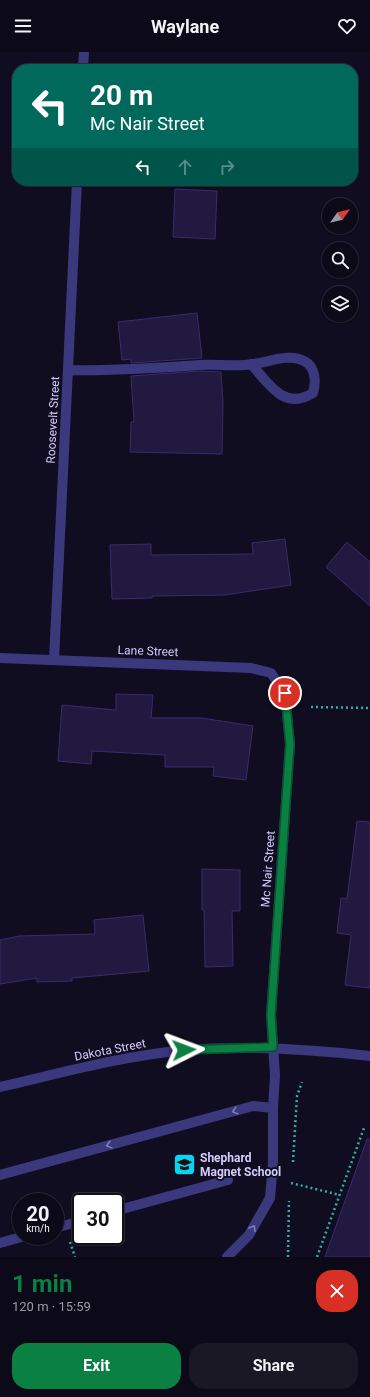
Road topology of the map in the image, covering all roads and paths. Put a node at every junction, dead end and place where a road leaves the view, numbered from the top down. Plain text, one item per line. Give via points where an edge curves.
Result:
1 (84, 52) edge
2 (83, 64) edge
3 (77, 186) edge
4 (251, 364) junction
5 (68, 370) junction
6 (0, 658) edge
7 (54, 660) junction
8 (285, 693) joint
9 (311, 707) dead end
10 (370, 708) edge
11 (273, 1047) junction
12 (370, 1056) edge
13 (0, 1087) edge
14 (273, 1108) junction
15 (364, 1128) dead end
16 (0, 1175) edge
17 (228, 1180) dead end
18 (291, 1183) dead end
19 (340, 1195) junction
20 (289, 1202) dead end
21 (124, 1209) edge
22 (12, 1240) edge
23 (0, 1243) edge
24 (227, 1257) edge
25 (288, 1257) edge
26 (317, 1257) edge

1 - 2 street
3 - 5 street, Roosevelt Street
4 - 4 street via 294,357 305,361 313,371 316,382 313,393 303,399 288,399 275,391
4 - 5 street via 135,370
5 - 7 street, Roosevelt Street
6 - 7 street, Lane Street
7 - 8 street, Lane Street via 251,668 271,674
8 - 11 street, Mc Nair Street via 290,744 271,1015
9 - 10 path
11 - 12 street, Dakota Street
11 - 13 street, Dakota Street via 184,1050 128,1058
11 - 14 street, Mc Nair Street
14 -> 16 street via 253,1106
24 -> 14 street, Mc Nair Street via 249,1235 270,1198
15 - 19 path
17 - 21 street
18 - 19 path
19 - 26 path
20 - 25 path
22 - 23 street

